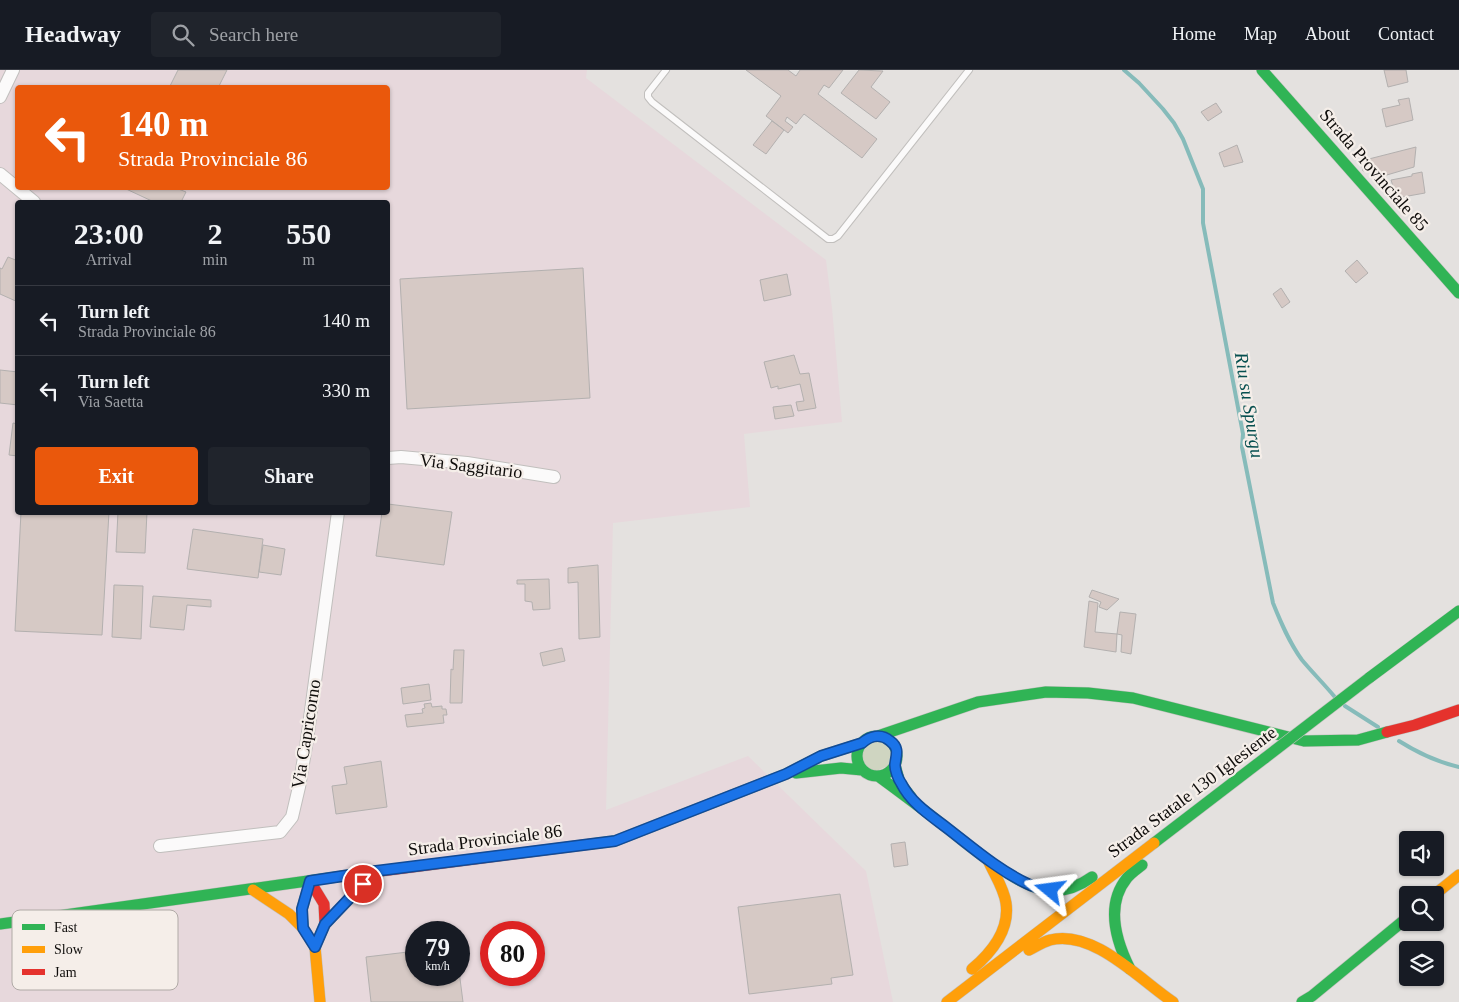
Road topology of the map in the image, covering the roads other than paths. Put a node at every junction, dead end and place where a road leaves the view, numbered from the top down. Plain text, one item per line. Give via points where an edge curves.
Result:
1 (12, 70) edge
2 (666, 70) edge
3 (969, 70) edge
4 (1262, 70) edge
5 (0, 97) edge
6 (0, 174) edge
7 (15, 186) edge
8 (19, 190) edge
9 (32, 200) edge
10 (1459, 293) edge
11 (390, 458) edge
12 (554, 477) dead end
13 (338, 515) edge
14 (1459, 611) edge
15 (1456, 713) edge
16 (929, 719) junction
17 (878, 736) junction
18 (862, 743) junction
19 (897, 752) junction
20 (895, 765) junction
21 (862, 770) junction
22 (786, 774) junction
23 (878, 776) junction
24 (914, 802) junction
25 (1202, 806) junction
26 (160, 846) dead end
27 (988, 860) junction
28 (376, 871) junction
29 (1459, 875) edge
30 (310, 881) junction
31 (1444, 887) edge
32 (253, 890) junction
33 (104, 910) edge
34 (325, 924) junction
35 (1399, 924) edge
36 (303, 928) junction
37 (315, 947) junction
38 (1130, 969) junction
39 (320, 1002) edge
40 (934, 1002) edge
41 (947, 1002) edge
42 (962, 1002) edge
43 (1173, 1002) edge
44 (1302, 1002) edge

1 - 5 street
2 - 3 lane via 648,93 652,102 828,239 833,239
4 - 10 main road, Strada Provinciale 85
6 - 7 street
8 - 9 street
11 - 12 street, Via Saggitario via 467,463
13 - 26 street, Via Capricorno via 307,740 292,817 280,832
14 - 25 main road, Strada Statale 130 Iglesiente, bridge
15 - 16 main road via 1358,740 1304,741 1133,698 1088,693 1046,692 978,702
16 - 17 main road
16 - 19 main road
17 - 18 main road
17 - 19 main road via 890,741
18 - 21 main road via 857,759
18 - 22 main road, Strada Provinciale 86 via 821,756
19 - 20 main road
20 - 23 main road via 888,773
20 - 24 main road via 900,783
21 - 22 main road, Strada Provinciale 86 via 841,768
21 - 23 main road
22 - 28 main road, Strada Provinciale 86 via 615,841
23 - 24 main road
24 - 27 main road
25 - 27 main road via 1161,826 1081,885 1066,890 1038,888
25 - 38 main road via 1173,840 1132,873 1120,892 1114,918 1115,933
25 - 41 main road, Strada Statale 130 Iglesiente
27 - 40 main road via 1006,904 1003,928 981,962
28 - 30 main road, Strada Provinciale 86
28 - 34 main road
29 - 31 main road
30 - 32 main road, Strada Provinciale 86
30 - 34 main road via 324,904
30 - 36 main road via 302,909
32 - 33 main road, Strada Provinciale 86
32 - 36 main road via 289,914
34 - 37 main road
35 - 44 main road
36 - 37 main road
37 - 39 main road
38 - 42 main road via 1083,941 1057,938 1032,948
38 - 43 main road

